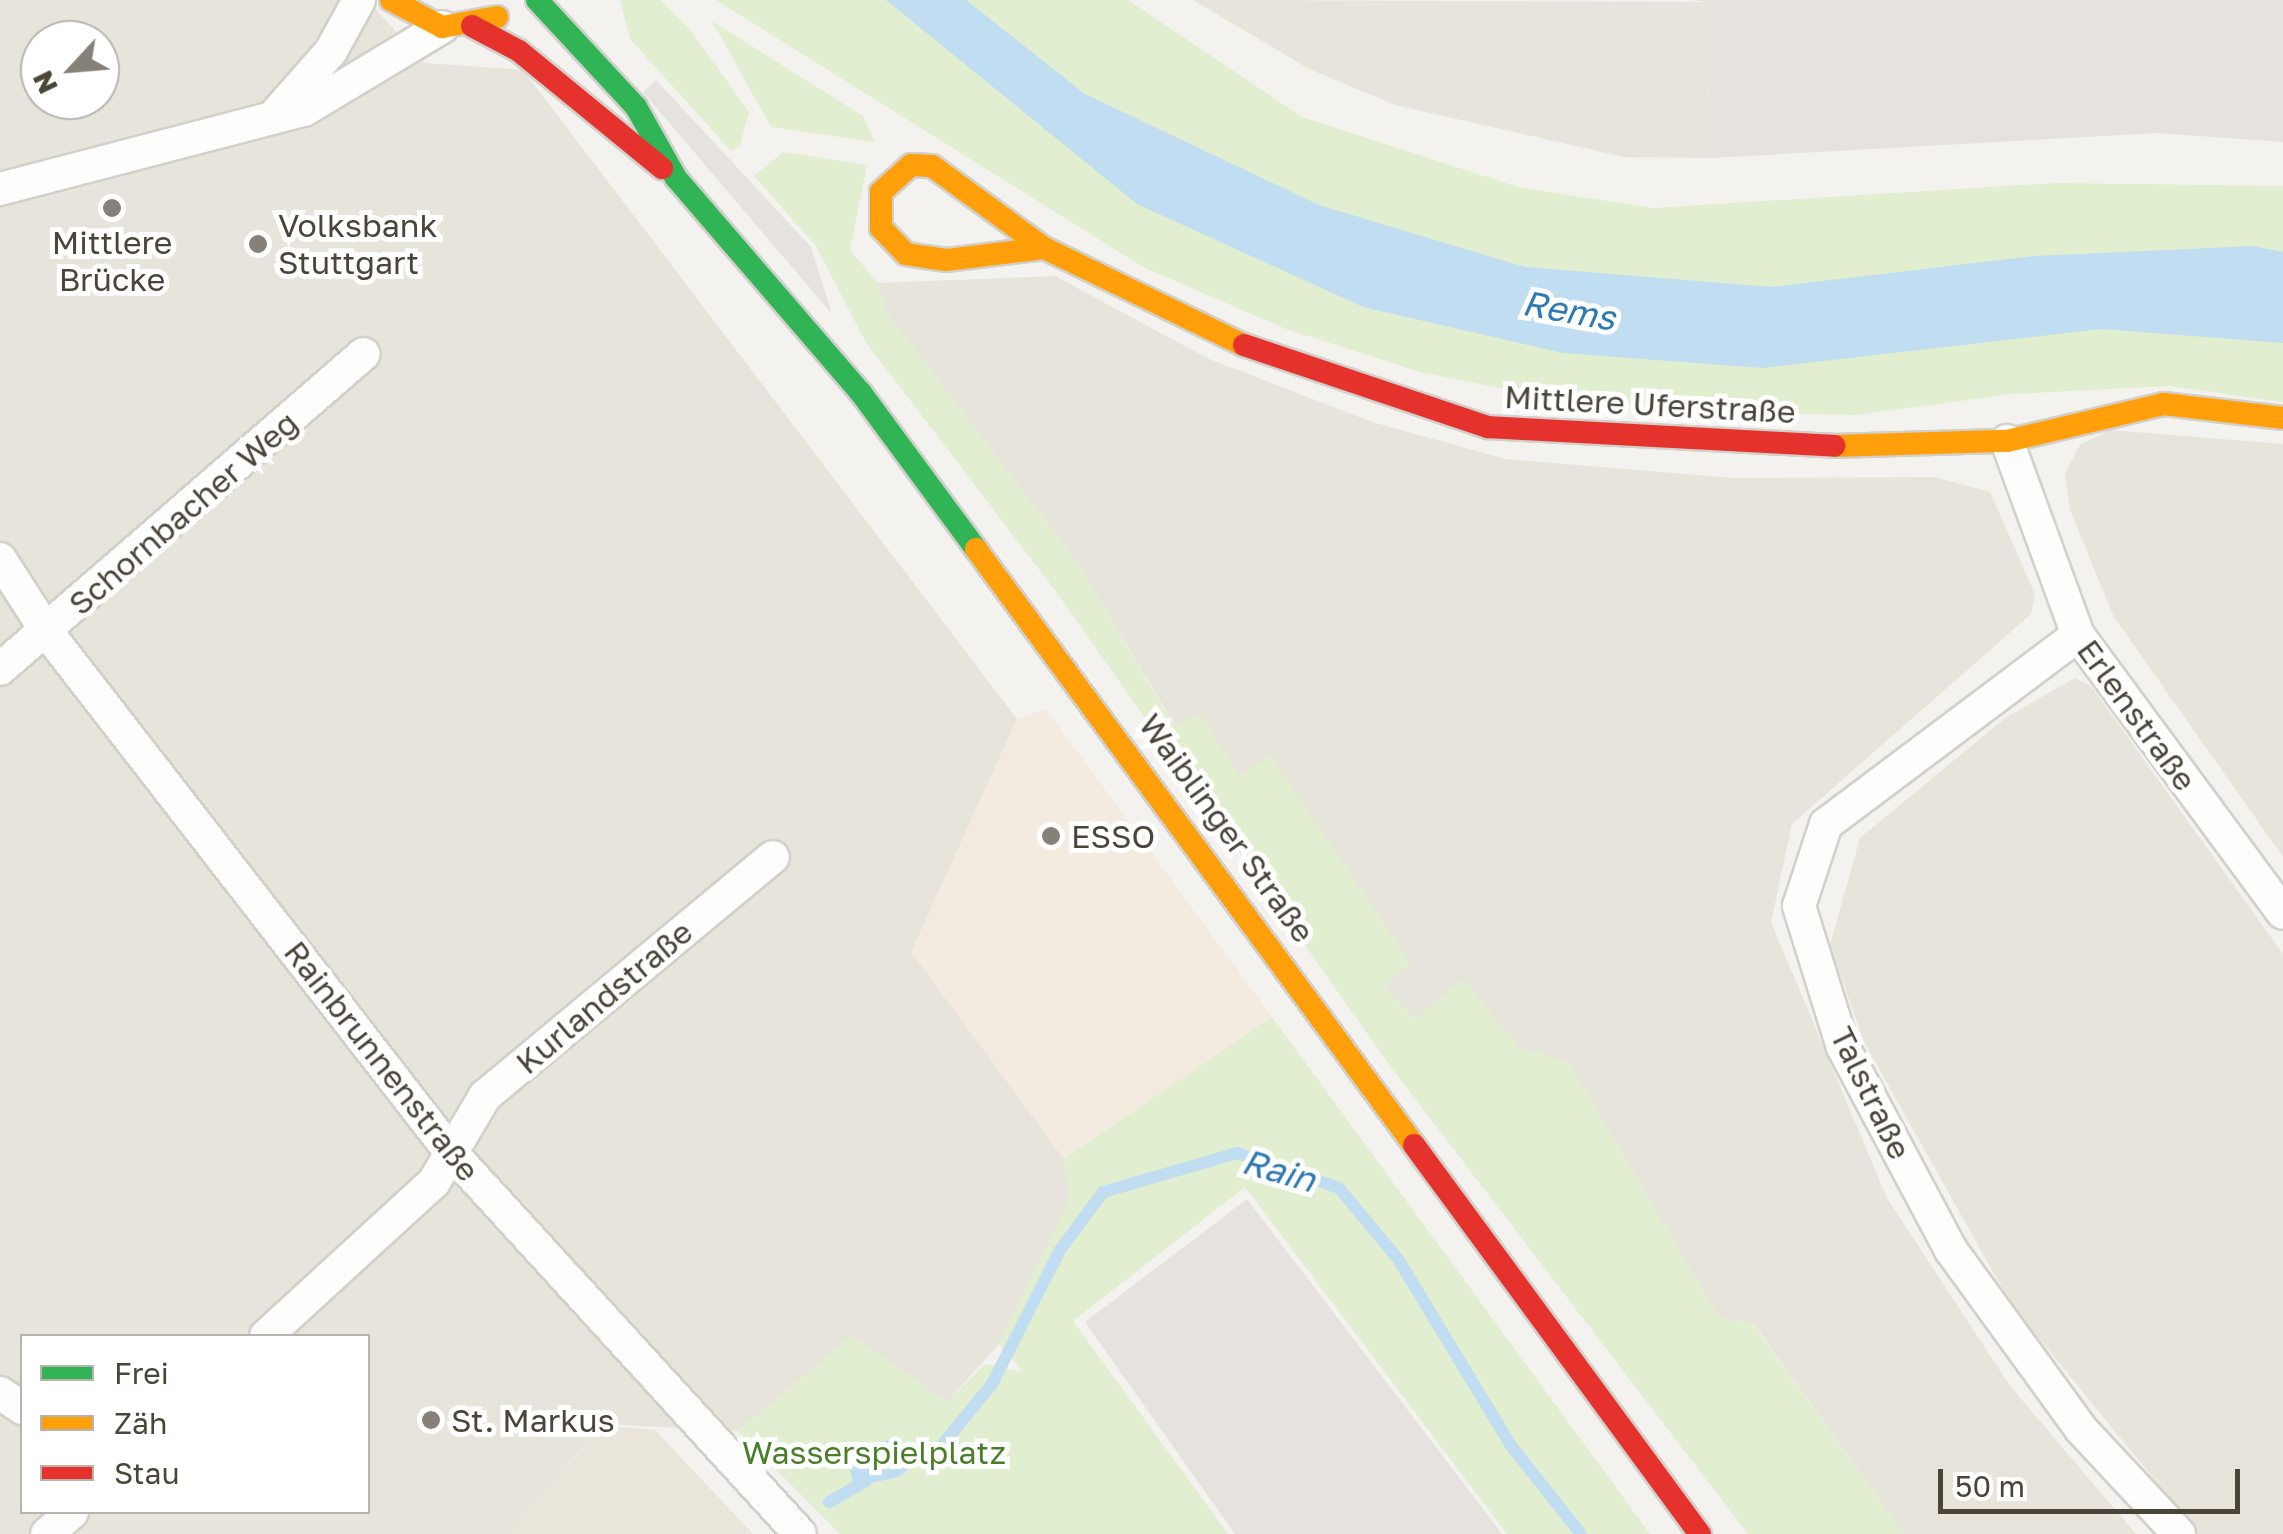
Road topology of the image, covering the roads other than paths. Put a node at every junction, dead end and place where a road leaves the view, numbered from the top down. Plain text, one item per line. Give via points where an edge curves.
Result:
1 (359, 0) edge
2 (391, 0) edge
3 (518, 0) edge
4 (537, 0) edge
5 (457, 27) junction
6 (272, 118) junction
7 (676, 178) junction
8 (0, 190) edge
9 (1044, 248) junction
10 (364, 354) dead end
11 (2283, 418) edge
12 (2006, 441) junction
13 (0, 559) edge
14 (46, 632) junction
15 (2078, 636) junction
16 (0, 669) edge
17 (773, 857) dead end
18 (2283, 913) edge
19 (449, 1150) junction
20 (268, 1334) edge
21 (70, 1514) edge
22 (48, 1534) edge
23 (800, 1534) edge
24 (1700, 1534) edge
25 (2179, 1534) edge

1 - 6 street via 332,52
2 - 5 main road, Waiblinger Straße
3 - 5 main road
4 - 7 main road, Waiblinger Straße via 636,107
5 - 6 street via 326,101
5 - 7 main road, Waiblinger Straße via 519,51
6 - 8 street
7 - 24 main road, Waiblinger Straße via 861,393 1051,644
9 - 9 main road, Mittlere Uferstraße via 932,166 910,165 880,192 881,228 906,254 946,260
9 - 12 main road, Mittlere Uferstraße via 1210,333 1488,427 1750,448
10 - 14 street, Schornbacher Weg
11 - 12 main road, Mittlere Uferstraße via 2164,404
12 - 15 street, Erlenstraße
13 - 14 street, Rainbrunnenstraße
14 - 16 street, Schornbacher Weg
14 - 19 street, Rainbrunnenstraße
15 - 18 street, Erlenstraße
15 - 25 street, Talstraße via 1826,824 1799,906 1844,1047 1951,1250 2082,1429
17 - 19 street, Kurlandstraße via 485,1096
19 - 20 street, Kurlandstraße via 434,1182
19 - 23 street, Rainbrunnenstraße
21 - 22 street

